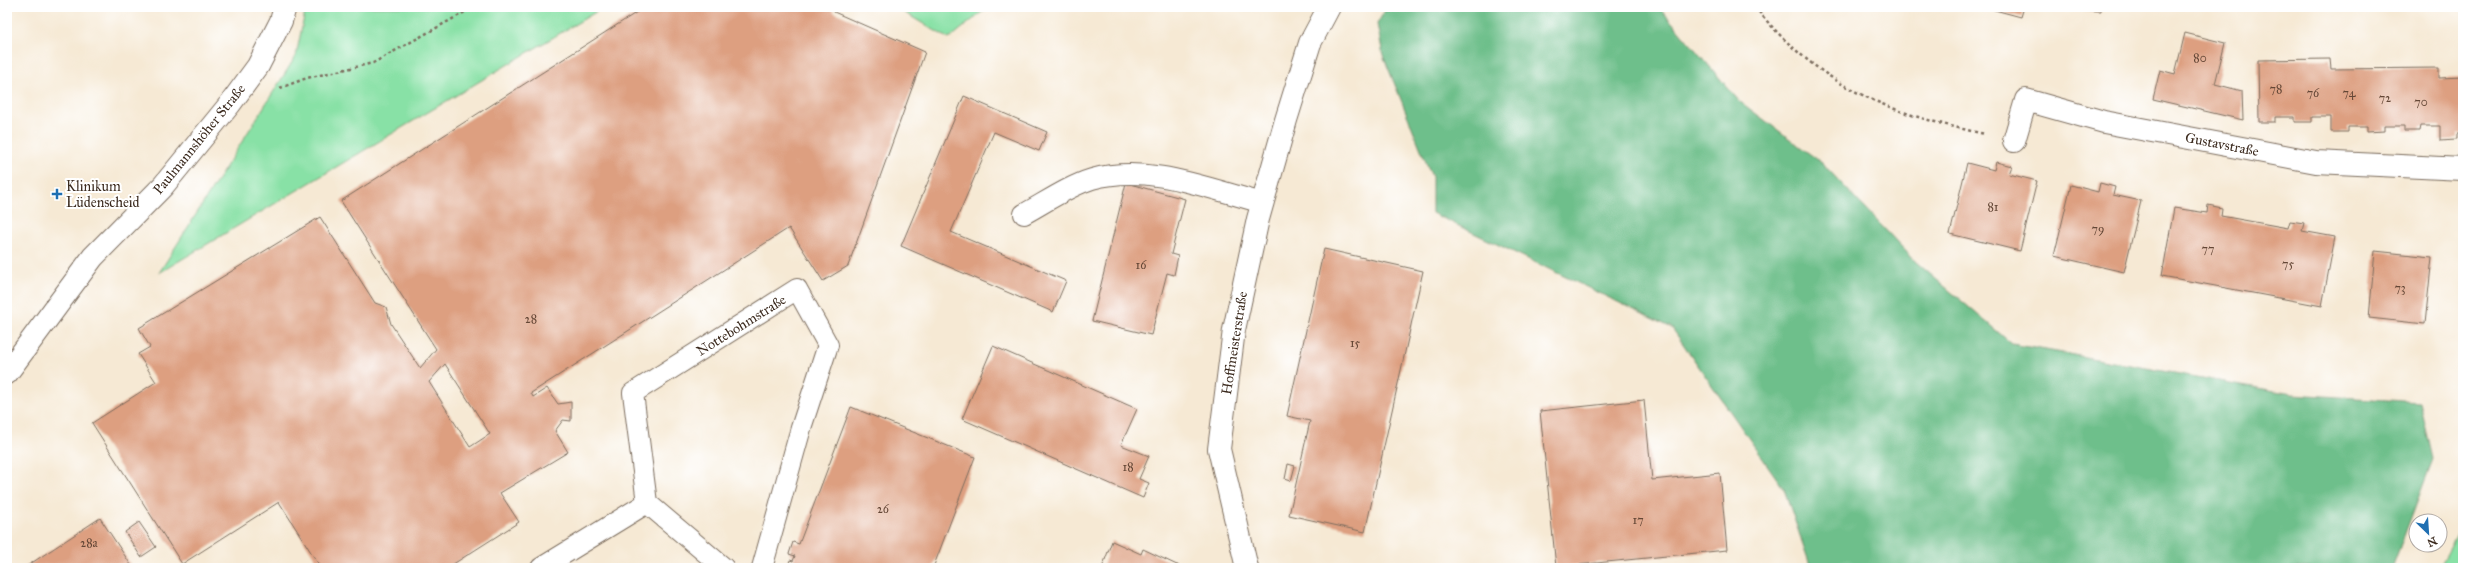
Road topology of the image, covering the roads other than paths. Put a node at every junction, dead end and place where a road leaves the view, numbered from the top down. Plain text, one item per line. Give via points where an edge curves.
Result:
1 (285, 7) edge
2 (1329, 7) edge
3 (2014, 141) road end
4 (2463, 169) edge
5 (1263, 203) junction
6 (1024, 214) dead end
7 (7, 373) edge
8 (646, 503) junction
9 (541, 568) edge
10 (724, 568) edge
11 (762, 568) edge
12 (1247, 568) edge

1 - 7 street, Paulmannshöher Straße via 281,21 258,66 230,104 163,186 93,257
2 - 5 street, Hoffmeisterstraße via 1310,44
3 - 4 street, Gustavstraße via 2026,100 2104,122 2316,162
5 - 6 lane via 1166,178 1123,173 1091,180
5 - 12 street, Hoffmeisterstraße via 1234,330 1218,449
8 - 9 lane
8 - 10 lane
8 - 11 lane, Nottebohmstraße via 633,393 797,289 828,345 801,428

